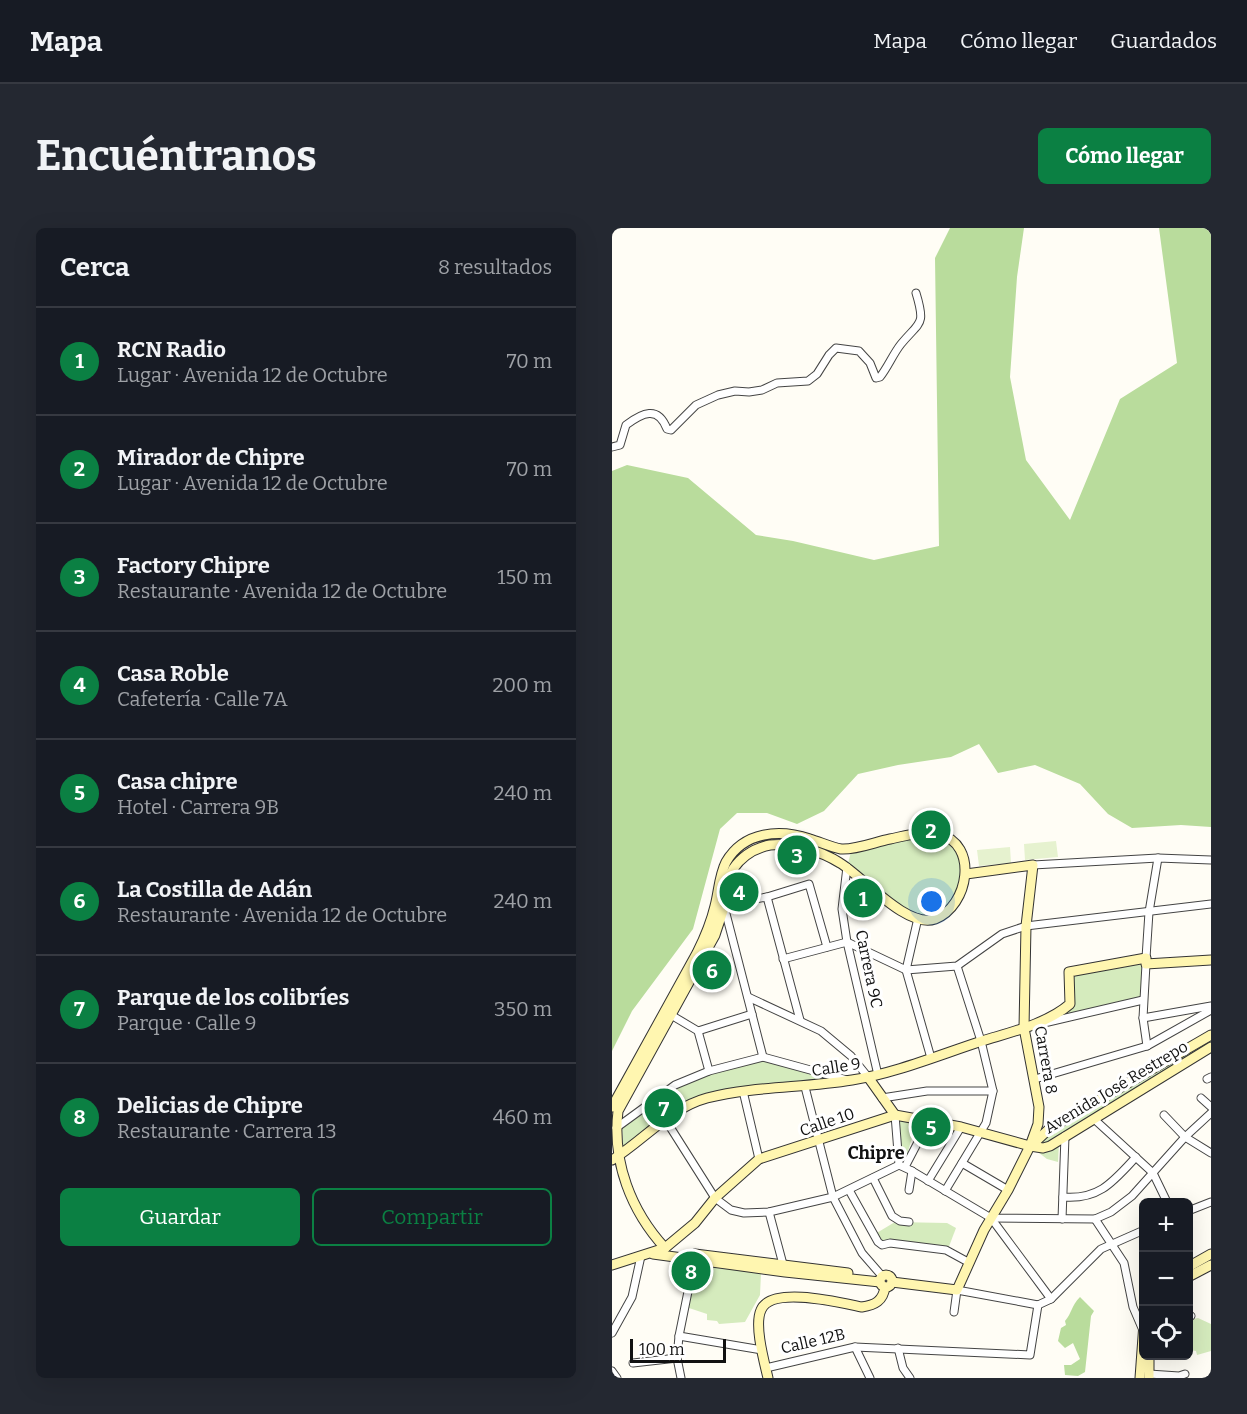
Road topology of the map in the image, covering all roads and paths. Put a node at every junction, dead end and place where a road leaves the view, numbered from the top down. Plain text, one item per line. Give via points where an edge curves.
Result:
1 (916, 293) dead end
2 (612, 447) edge
3 (1158, 858) junction
4 (1211, 860) edge
5 (1032, 865) junction
6 (846, 867) junction
7 (966, 874) junction
8 (767, 897) junction
9 (1211, 904) edge
10 (720, 905) junction
11 (1149, 912) junction
12 (918, 918) junction
13 (1026, 926) junction
14 (847, 942) junction
15 (827, 947) junction
16 (783, 959) junction
17 (1211, 960) edge
18 (1146, 961) junction
19 (957, 966) junction
20 (906, 970) junction
21 (748, 997) junction
22 (1143, 1000) junction
23 (1211, 1008) edge
24 (752, 1014) junction
25 (671, 1015) junction
26 (1143, 1017) junction
27 (800, 1020) junction
28 (1024, 1028) junction
29 (698, 1031) junction
30 (1211, 1035) edge
31 (981, 1041) junction
32 (1147, 1046) junction
33 (1211, 1047) edge
34 (764, 1057) junction
35 (931, 1058) junction
36 (709, 1071) junction
37 (873, 1076) junction
38 (1035, 1079) junction
39 (849, 1081) junction
40 (805, 1087) junction
41 (743, 1092) junction
42 (993, 1092) junction
43 (882, 1098) junction
44 (1201, 1098) dead end
45 (612, 1107) edge
46 (1211, 1107) edge
47 (1211, 1113) edge
48 (895, 1114) junction
49 (1164, 1115) dead end
50 (666, 1119) junction
51 (1094, 1119) junction
52 (929, 1121) junction
53 (961, 1127) junction
54 (613, 1129) edge
55 (981, 1133) junction
56 (1065, 1136) junction
57 (1185, 1137) junction
58 (819, 1141) junction
59 (1030, 1146) junction
60 (1211, 1153) edge
61 (1136, 1157) junction
62 (613, 1159) edge
63 (759, 1159) junction
64 (962, 1163) junction
65 (905, 1168) junction
66 (1153, 1173) junction
67 (873, 1178) junction
68 (928, 1181) junction
69 (849, 1190) junction
70 (909, 1190) dead end
71 (1008, 1190) junction
72 (945, 1191) junction
73 (832, 1197) junction
74 (1063, 1197) junction
75 (716, 1198) junction
76 (1165, 1198) edge
77 (1211, 1202) edge
78 (1193, 1209) edge
79 (769, 1212) junction
80 (991, 1218) junction
81 (1062, 1219) junction
82 (1095, 1220) junction
83 (909, 1221) dead end
84 (650, 1231) junction
85 (1139, 1232) edge
86 (1112, 1243) junction
87 (665, 1248) junction
88 (1211, 1254) edge
89 (646, 1255) junction
90 (695, 1257) junction
91 (968, 1262) junction
92 (1193, 1264) edge
93 (612, 1265) edge
94 (1211, 1265) edge
95 (784, 1268) junction
96 (1193, 1275) edge
97 (884, 1281) junction
98 (957, 1290) junction
99 (1051, 1299) junction
100 (1038, 1305) junction
101 (954, 1312) dead end
102 (1139, 1318) edge
103 (612, 1333) edge
104 (679, 1336) junction
105 (855, 1347) junction
106 (898, 1348) junction
107 (762, 1350) junction
108 (677, 1358) junction
109 (1145, 1360) edge
110 (1148, 1360) edge
111 (633, 1363) dead end
112 (766, 1368) junction
113 (612, 1371) edge
114 (1185, 1374) dead end
115 (1146, 1377) edge
116 (616, 1378) edge
117 (681, 1378) edge
118 (768, 1378) edge
119 (870, 1378) edge
120 (910, 1378) edge

1 - 2 street via 920,322 880,377 876,378 859,351 836,348 818,374 808,381 718,395 696,405 671,430 659,415 648,413 626,425 620,445
3 - 4 street
3 - 5 street
3 - 11 street
5 - 7 main road
5 - 13 main road, Carrera 8
6 - 10 main road via 794,846 761,847 732,870
6 - 12 main road via 900,910
6 - 14 street, Carrera 9C via 842,909
7 - 10 main road via 958,848 939,834 917,834 840,849 773,832 735,849 720,876
7 - 12 main road via 961,894 948,911 933,919
8 - 10 street
8 - 15 street via 809,884
8 - 16 street
9 - 11 street
10 - 21 street
10 - 25 main road via 710,945
10 - 45 main road via 698,953
11 - 13 street
11 - 18 street
12 - 20 street
13 - 19 street via 1002,934
13 - 28 main road, Carrera 8
14 - 15 street
14 - 20 street
14 - 37 street, Carrera 9C
15 - 16 street
16 - 27 street
17 - 18 main road
18 - 22 street
18 - 28 main road, Calle 9 via 1069,972 1070,1004
19 - 20 street
19 - 31 street
20 - 35 street
21 - 24 street
21 - 27 street
22 - 26 street
22 - 28 street
23 - 26 street
23 - 32 street
24 - 29 street
24 - 34 street
25 - 29 street
25 - 54 main road via 618,1111
26 - 32 street
27 - 37 street via 821,1031
28 - 31 main road, Calle 9
28 - 38 main road, Carrera 8
29 - 36 street
30 - 59 main road, Avenida José Restrepo via 1050,1129
31 - 35 main road, Calle 9
31 - 42 street
32 - 38 street
33 - 51 main road, Avenida José Restrepo
34 - 36 street
34 - 39 street
35 - 37 main road, Calle 9
36 - 54 street via 675,1085
37 - 39 main road, Calle 9
37 - 43 main road, Carrera 9C
38 - 59 main road, Carrera 8 via 1040,1107
39 - 40 main road, Calle 9
40 - 41 main road, Calle 9
40 - 58 street
41 - 50 main road, Calle 9 via 706,1098
41 - 63 street
42 - 43 street via 927,1091
42 - 55 street
43 - 48 main road, Carrera 9C
44 - 46 street
47 - 57 street
48 - 52 main road
48 - 58 main road, Calle 10
48 - 65 street
49 - 57 street
50 - 62 main road, Calle 9
50 - 75 street
51 - 56 main road, Avenida José Restrepo
51 - 61 street
52 - 53 main road
52 - 65 street
53 - 55 main road
53 - 68 street
54 - 62 main road
55 - 59 main road
55 - 64 street
56 - 59 main road, Avenida José Restrepo via 1043,1148
56 - 74 street
57 - 60 street
57 - 66 street
58 - 63 main road, Calle 10
58 - 73 street
59 - 71 main road, Carrera 8
61 - 66 street
61 - 74 street via 1107,1187 1078,1199
62 - 84 main road via 634,1207
63 - 75 main road, Calle 10
64 - 71 street
64 - 72 street
65 - 67 street
65 - 68 street
65 - 70 street
66 - 76 street
66 - 82 street via 1132,1196
67 - 69 street
67 - 83 street via 892,1216
68 - 72 street
69 - 73 street
69 - 91 street via 882,1245 946,1250
71 - 80 main road, Carrera 8
72 - 80 street
73 - 79 street
73 - 97 street via 862,1253
74 - 81 street
75 - 79 street via 731,1210
75 - 87 main road, Calle 10 via 695,1223
77 - 78 street
79 - 95 street
80 - 81 street
80 - 91 main road, Carrera 8
80 - 99 street
81 - 82 street
82 - 86 street
84 - 87 main road
84 - 89 main road
85 - 86 street
86 - 99 street
86 - 102 street via 1124,1263
87 - 89 main road
87 - 90 main road
88 - 92 main road
89 - 90 main road
89 - 93 main road
89 - 103 street via 632,1297
90 - 95 main road
90 - 104 street
91 - 98 main road, Carrera 8
94 - 96 main road
95 - 97 main road via 873,1276
97 - 98 main road
97 - 107 main road, Calle 12B via 880,1300 872,1306 799,1296 767,1302 761,1309 759,1326
98 - 100 street
98 - 101 street, Carrera 8
99 - 100 street
100 - 106 street, Calle 12B via 1030,1355
104 - 107 street
104 - 108 street
105 - 106 street, Calle 12B
105 - 112 street, Calle 12B
105 - 119 street
106 - 120 street
107 - 112 main road, Calle 12B
108 - 111 street
108 - 117 street
109 - 115 main road
110 - 115 main road
112 - 118 main road
113 - 116 street
114 - 115 street

